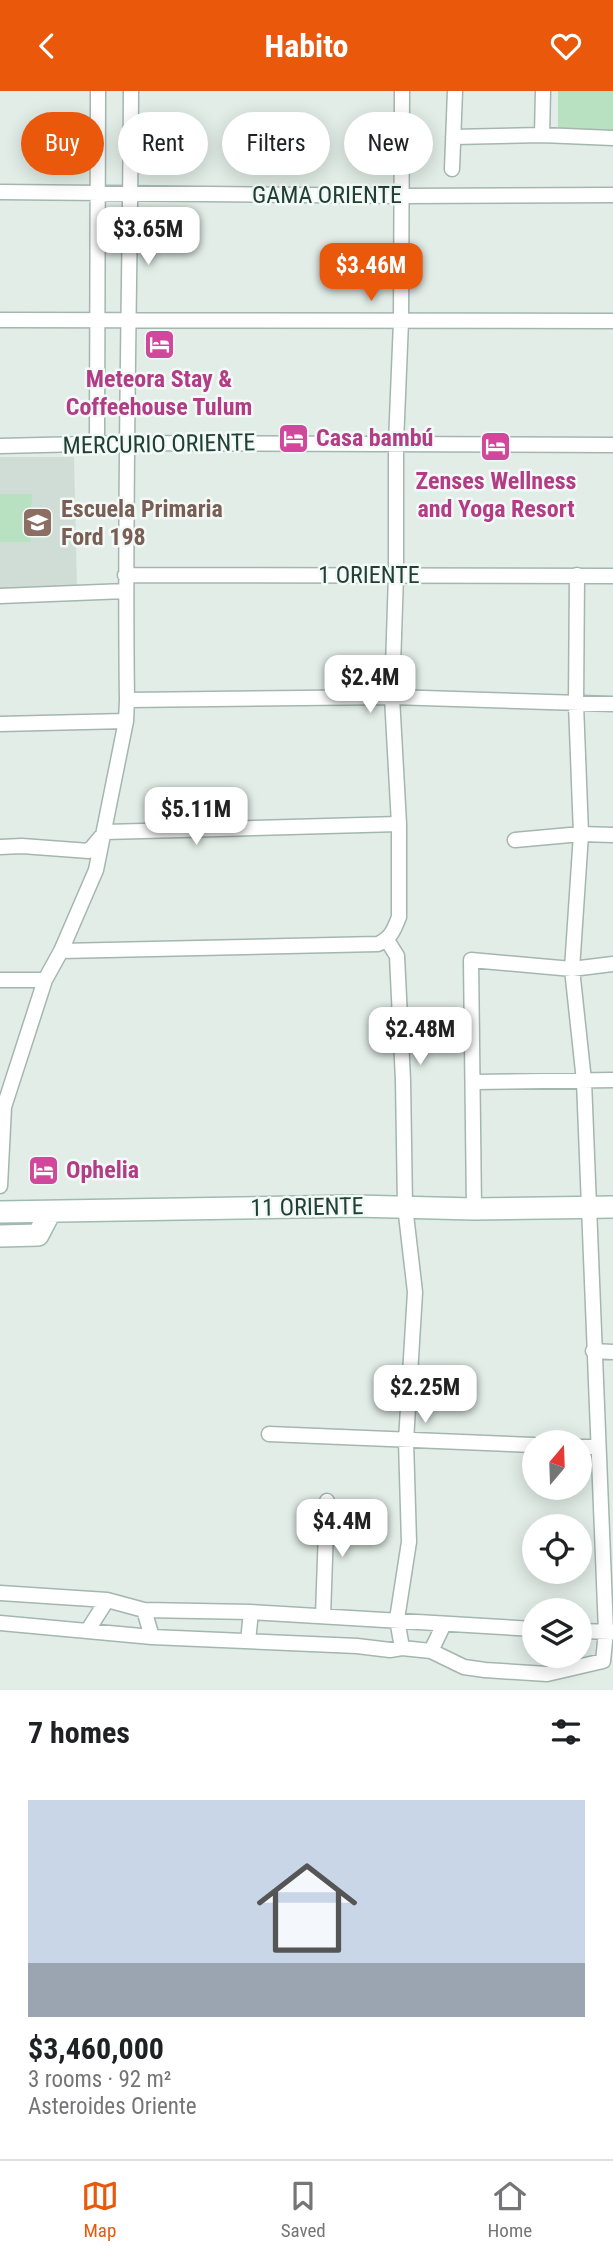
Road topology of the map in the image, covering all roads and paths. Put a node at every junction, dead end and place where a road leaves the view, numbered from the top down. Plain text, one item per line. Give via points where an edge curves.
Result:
1 (98, 91) edge
2 (131, 91) edge
3 (402, 91) edge
4 (455, 91) edge
5 (543, 91) edge
6 (542, 135) junction
7 (453, 137) junction
8 (613, 138) edge
9 (452, 169) dead end
10 (0, 192) edge
11 (98, 192) junction
12 (130, 193) junction
13 (613, 195) edge
14 (402, 196) junction
15 (0, 320) edge
16 (97, 321) junction
17 (130, 321) junction
18 (401, 321) junction
19 (613, 321) edge
20 (126, 443) junction
21 (396, 443) junction
22 (97, 444) junction
23 (0, 446) edge
24 (613, 446) edge
25 (125, 575) junction
26 (396, 575) junction
27 (577, 575) junction
28 (613, 576) edge
29 (126, 590) junction
30 (0, 596) edge
31 (392, 697) junction
32 (127, 700) junction
33 (576, 704) junction
34 (613, 704) edge
35 (125, 721) junction
36 (0, 724) edge
37 (398, 824) junction
38 (105, 832) junction
39 (581, 834) junction
40 (613, 835) edge
41 (515, 840) dead end
42 (0, 847) edge
43 (387, 940) junction
44 (61, 951) junction
45 (613, 964) edge
46 (572, 968) junction
47 (0, 980) edge
48 (45, 980) junction
49 (613, 1080) edge
50 (584, 1081) junction
51 (474, 1082) junction
52 (2, 1107) edge
53 (0, 1187) edge
54 (405, 1206) junction
55 (588, 1207) junction
56 (613, 1207) edge
57 (474, 1209) junction
58 (50, 1212) junction
59 (0, 1213) edge
60 (0, 1236) edge
61 (593, 1352) junction
62 (613, 1352) edge
63 (269, 1434) dead end
64 (406, 1441) junction
65 (522, 1445) edge
66 (592, 1447) edge
67 (597, 1447) junction
68 (327, 1501) dead end
69 (0, 1593) edge
70 (107, 1600) junction
71 (144, 1610) junction
72 (251, 1612) junction
73 (323, 1616) junction
74 (397, 1619) junction
75 (0, 1623) edge
76 (444, 1624) junction
77 (522, 1628) edge
78 (88, 1630) junction
79 (609, 1632) edge
80 (152, 1637) junction
81 (248, 1641) junction
82 (402, 1648) junction
83 (431, 1651) junction
84 (608, 1661) edge

1 - 11 street
2 - 12 street
3 - 14 street
4 - 7 street
5 - 6 street
6 - 7 street
6 - 8 street
7 - 9 street
10 - 11 street, GAMA ORIENTE
11 - 12 street, GAMA ORIENTE
11 - 16 street
12 - 14 street, GAMA ORIENTE
12 - 17 street
13 - 14 street, GAMA ORIENTE
14 - 18 street
15 - 16 street
16 - 17 street
16 - 22 street
17 - 18 street
17 - 20 street
18 - 19 street
18 - 21 street
20 - 21 street, MERCURIO ORIENTE
20 - 22 street, MERCURIO ORIENTE
20 - 25 street
21 - 24 street, MERCURIO ORIENTE
21 - 26 street
22 - 23 street, MERCURIO ORIENTE
25 - 26 street, 1 ORIENTE
25 - 29 street
26 - 27 street, 1 ORIENTE
26 - 31 street
27 - 28 street, 1 ORIENTE
27 - 33 street
29 - 30 street
29 - 32 street
31 - 32 street
31 - 33 street
31 - 37 street
32 - 35 street
33 - 34 street
33 - 39 street
35 - 36 street
35 - 38 street
37 - 38 street
37 - 43 street via 399,917
38 - 42 street via 89,851
38 - 44 street via 96,870
39 - 40 street
39 - 41 street
39 - 46 street
43 - 44 street via 378,944
43 - 54 street via 397,956
44 - 48 street
45 - 46 street
46 - 50 street
46 - 51 street via 471,960
47 - 48 street
48 - 52 street
49 - 50 street
50 - 51 street
50 - 55 street
51 - 57 street
52 - 53 street
54 - 57 street, 11 ORIENTE
54 - 58 street, 11 ORIENTE
54 - 64 street via 415,1292
55 - 56 street, 11 ORIENTE
55 - 57 street, 11 ORIENTE
55 - 61 street
58 - 59 street, 11 ORIENTE
58 - 60 street via 38,1234
59 - 60 street via 4,1225
61 - 62 street
61 - 67 street
63 - 64 street
64 - 65 street
64 - 74 street via 409,1542
66 - 67 street
67 - 79 street
68 - 73 street
69 - 70 street
70 - 71 street
70 - 78 street
71 - 72 street
71 - 80 street
72 - 73 street
72 - 81 street
73 - 74 street
74 - 76 street
74 - 82 street
75 - 78 street
76 - 77 street
76 - 83 street
78 - 80 street
79 - 84 street
80 - 81 street
81 - 82 street
82 - 83 street
83 - 84 street via 464,1667 547,1674

